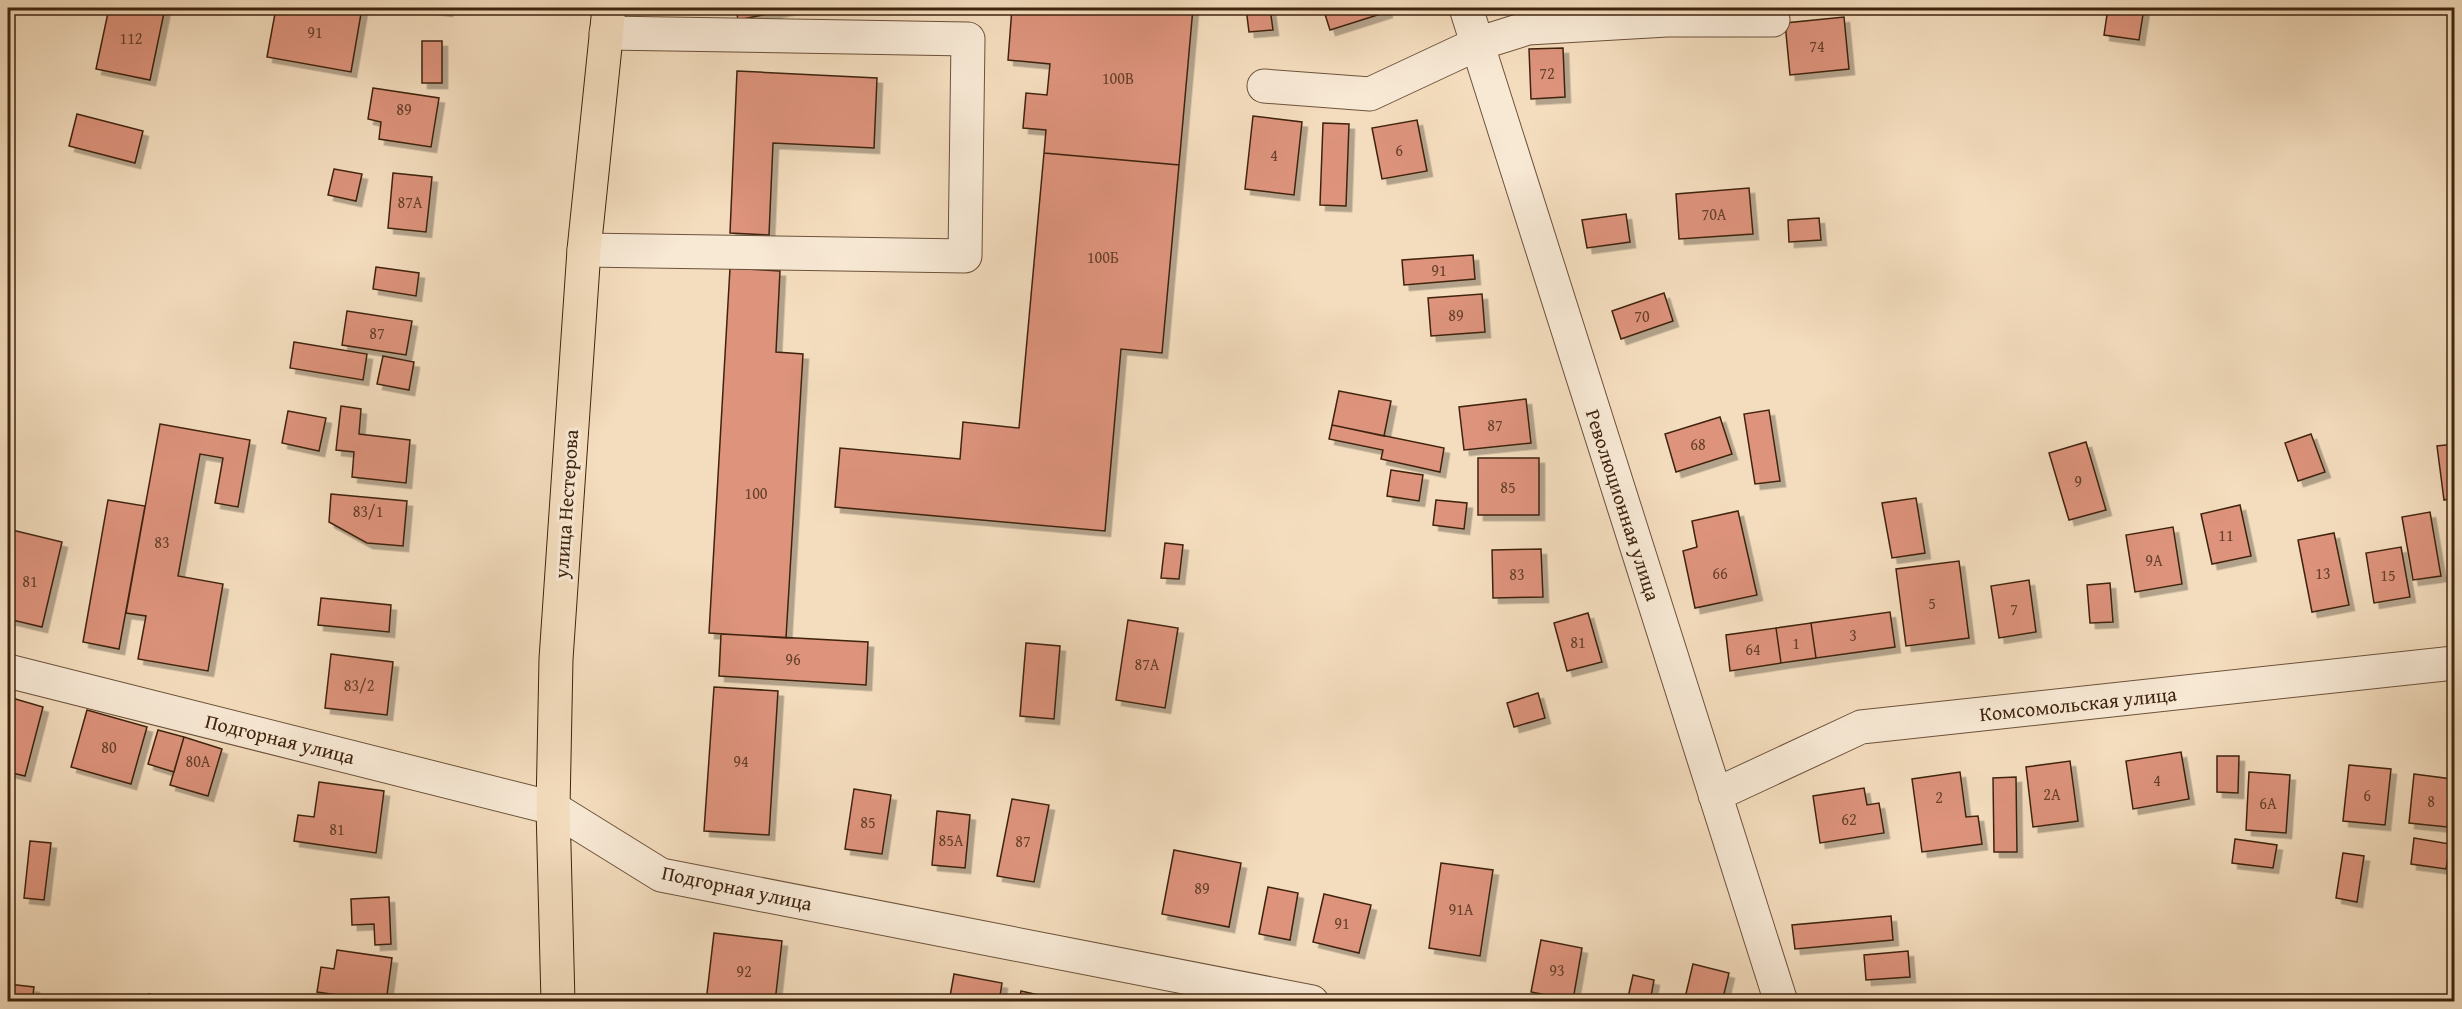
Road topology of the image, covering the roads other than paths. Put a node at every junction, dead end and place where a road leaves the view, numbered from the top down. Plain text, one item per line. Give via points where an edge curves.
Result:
1 (1466, 8) edge
2 (608, 20) edge
3 (1773, 20) dead end
4 (1478, 44) junction
5 (1264, 86) dead end
6 (584, 250) junction
7 (2454, 663) edge
8 (8, 671) edge
9 (1715, 795) junction
10 (553, 808) junction
11 (558, 1002) edge
12 (1312, 1002) edge
13 (1781, 1002) edge

1 - 4 street, Революционная улица
2 - 6 main road, улица Нестерова
2 - 6 street via 968,39 965,256
3 - 4 street via 1667,20 1528,28
4 - 5 street via 1370,94
4 - 9 street, Революционная улица
6 - 10 main road, улица Нестерова via 556,658
7 - 9 street, Комсомольская улица via 1861,727
8 - 10 street, Подгорная улица
9 - 13 street, Революционная улица
10 - 11 main road, улица Нестерова
10 - 12 street, Подгорная улица via 662,876

